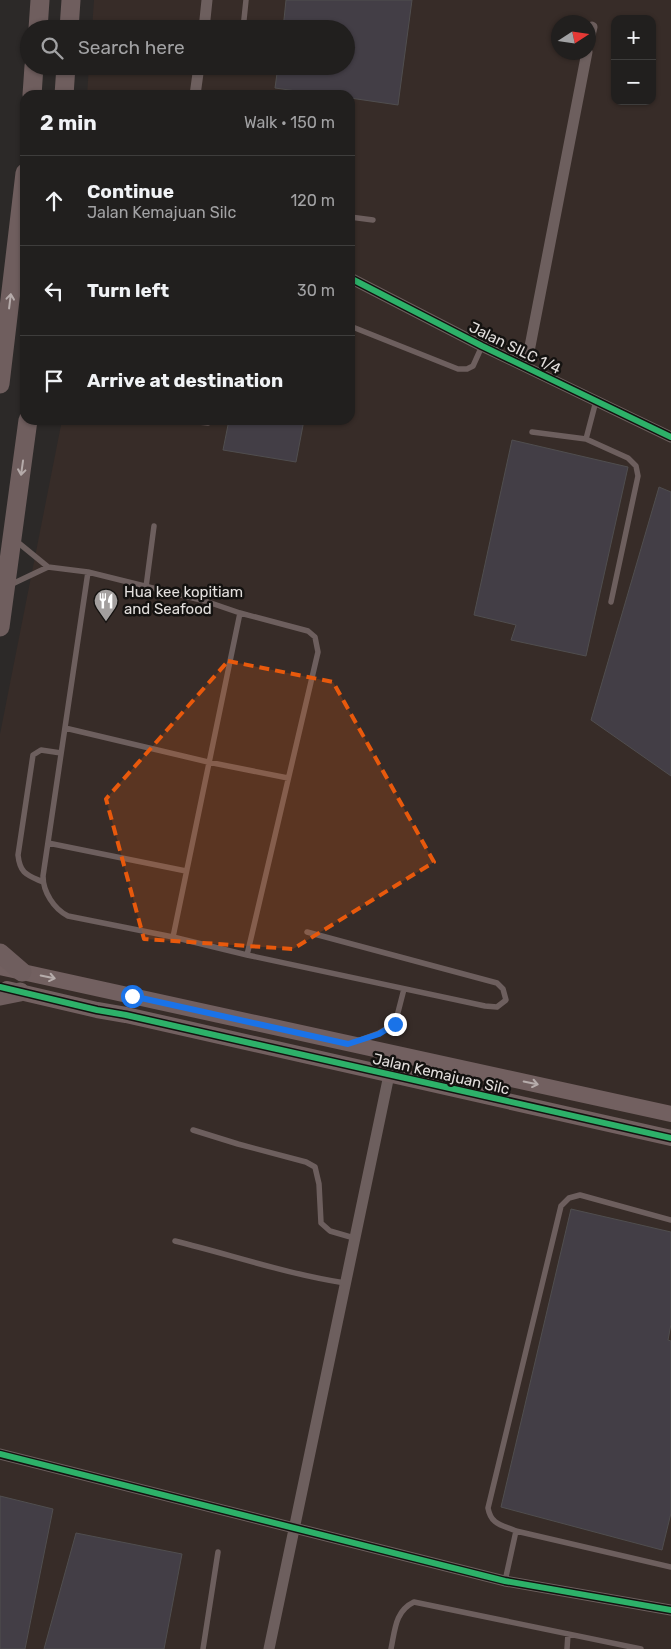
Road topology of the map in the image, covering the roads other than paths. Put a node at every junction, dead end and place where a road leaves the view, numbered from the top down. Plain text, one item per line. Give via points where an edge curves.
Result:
1 (40, 0) edge
2 (71, 0) edge
3 (207, 0) edge
4 (246, 0) edge
5 (39, 20) edge
6 (70, 20) edge
7 (205, 20) edge
8 (244, 20) edge
9 (585, 60) edge
10 (33, 75) edge
11 (65, 75) edge
12 (198, 75) edge
13 (32, 90) edge
14 (64, 90) edge
15 (196, 90) edge
16 (20, 215) edge
17 (355, 218) edge
18 (373, 220) dead end
19 (355, 281) edge
20 (355, 328) edge
21 (482, 346) junction
22 (526, 367) junction
23 (0, 384) edge
24 (596, 401) junction
25 (27, 425) edge
26 (532, 432) dead end
27 (671, 437) edge
28 (586, 440) junction
29 (154, 526) dead end
30 (12, 537) junction
31 (48, 568) junction
32 (88, 572) junction
33 (5, 587) junction
34 (146, 587) junction
35 (611, 602) dead end
36 (240, 613) junction
37 (0, 627) edge
38 (65, 728) junction
39 (61, 753) junction
40 (208, 762) junction
41 (288, 778) junction
42 (48, 843) junction
43 (186, 871) junction
44 (43, 882) junction
45 (307, 932) dead end
46 (172, 937) junction
47 (0, 953) edge
48 (247, 955) junction
49 (0, 967) edge
50 (22, 972) junction
51 (0, 987) edge
52 (101, 989) junction
53 (404, 989) junction
54 (20, 992) junction
55 (0, 996) edge
56 (156, 1001) junction
57 (97, 1010) junction
58 (151, 1021) junction
59 (348, 1044) junction
60 (392, 1053) junction
61 (389, 1075) junction
62 (671, 1114) edge
63 (193, 1130) dead end
64 (671, 1138) edge
65 (671, 1220) edge
66 (354, 1238) junction
67 (175, 1241) dead end
68 (345, 1283) junction
69 (0, 1454) edge
70 (293, 1529) junction
71 (516, 1531) junction
72 (218, 1552) dead end
73 (671, 1567) edge
74 (505, 1581) junction
75 (671, 1610) edge
76 (568, 1634) junction
77 (203, 1649) edge
78 (269, 1649) edge
79 (391, 1649) edge
80 (566, 1649) edge
81 (641, 1649) edge

1 - 5 main road
2 - 6 main road
3 - 7 street
4 - 8 lane
9 - 22 street
10 - 13 main road
11 - 14 main road
12 - 15 street
23 -> 16 main road
17 - 18 lane
19 - 21 street, Jalan SILC 1/4
20 - 21 lane via 458,369 473,366
21 - 22 street, Jalan SILC 1/4
22 - 24 street, Jalan SILC 1/4
24 - 27 street, Jalan SILC 1/4
24 - 28 lane
25 -> 30 main road
26 - 28 lane
28 - 35 lane via 628,458 636,466 638,476
29 - 34 lane
30 - 31 lane
30 - 33 main road
31 - 32 lane
31 - 33 lane
32 - 34 lane
32 - 38 lane
33 - 37 main road
34 - 36 lane
36 - 40 lane
36 - 41 lane via 308,631 315,637 318,652
38 - 39 lane
38 - 40 lane
39 - 42 lane
39 - 44 lane via 41,750 33,755 18,855 23,872
40 - 41 lane
40 - 43 lane
41 - 48 lane
42 - 43 lane
42 - 44 lane
43 - 46 lane
44 - 46 lane via 58,910 68,916
45 - 53 lane via 497,983 506,1000 497,1007 485,1006
46 - 48 lane
47 - 50 main road
48 - 53 lane
49 - 50 street, Jalan Kemajuan Silc
50 -> 52 street, Jalan Kemajuan Silc
51 - 54 street, Jalan Kemajuan Silc
52 - 56 street, Jalan Kemajuan Silc
52 - 57 street
53 - 59 lane via 395,1024 379,1034
54 - 55 main road
54 - 57 street, Jalan Kemajuan Silc
56 - 58 street
56 - 59 street, Jalan Kemajuan Silc
57 - 58 street, Jalan Kemajuan Silc
58 - 61 street, Jalan Kemajuan Silc
59 - 60 street, Jalan Kemajuan Silc
60 - 61 street
60 -> 62 street, Jalan Kemajuan Silc
61 - 64 street, Jalan Kemajuan Silc
61 - 66 street
63 - 66 lane via 315,1167 321,1223 330,1231
65 - 71 lane via 580,1195 569,1198 561,1206 488,1508 492,1522
66 - 68 street
67 - 68 lane via 252,1263
68 - 70 street
69 - 70 street
70 - 74 street
70 - 78 street
71 - 73 lane
71 - 74 lane
72 - 77 lane
74 - 75 street
76 - 79 lane via 414,1602 397,1617
76 - 80 lane
76 - 81 lane

